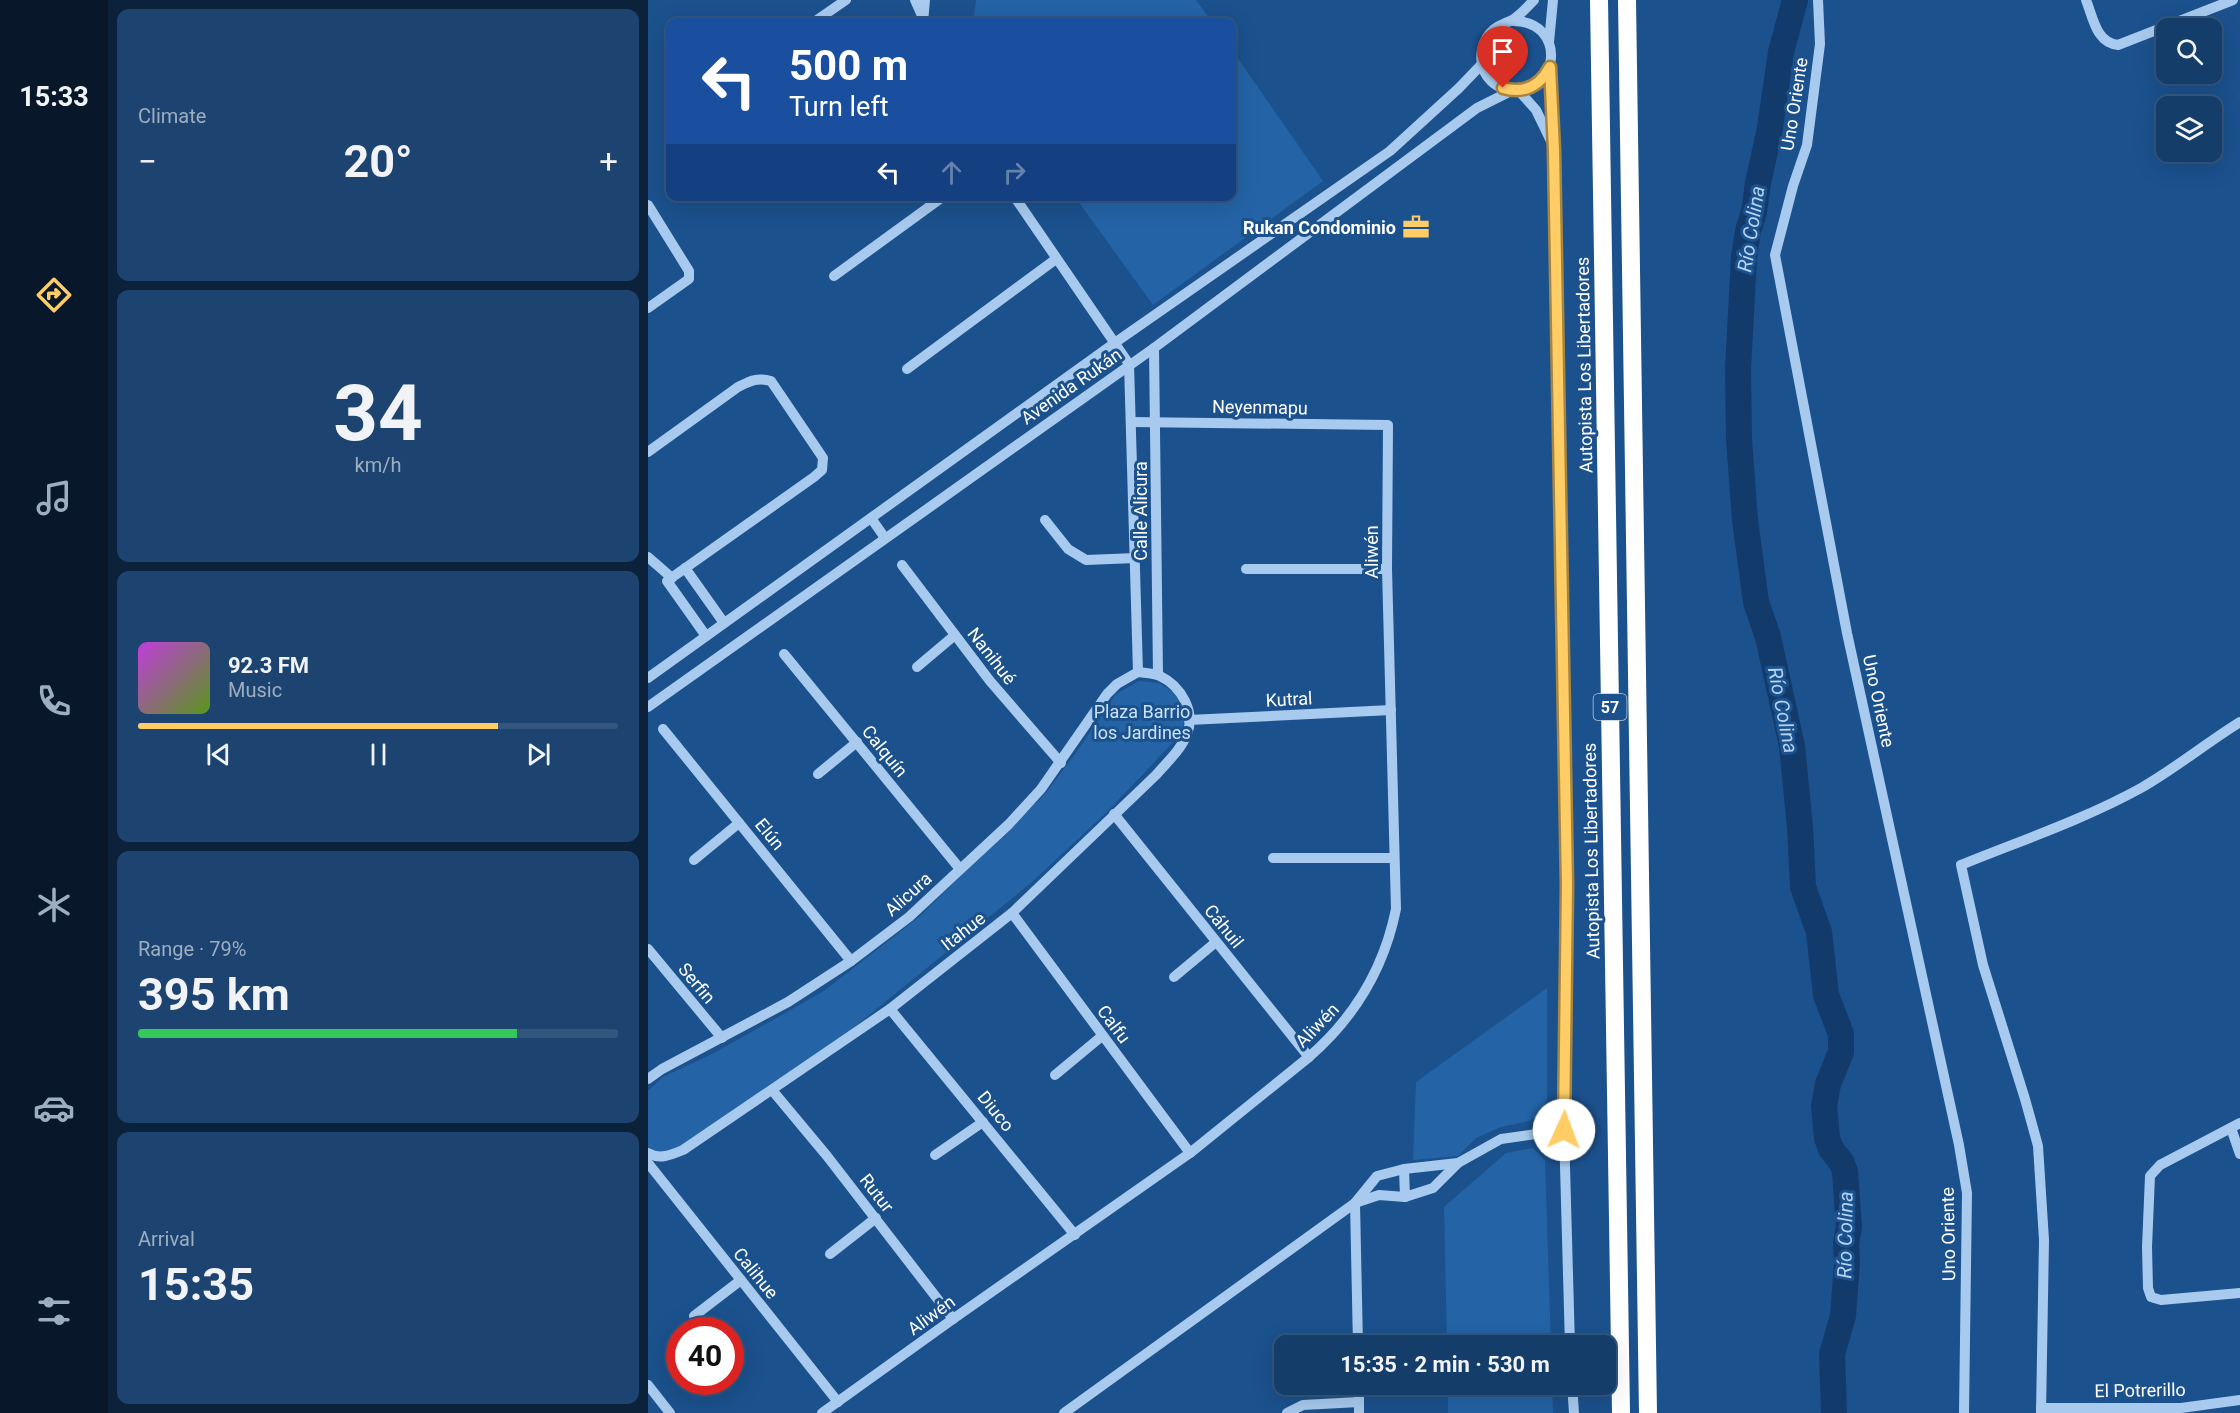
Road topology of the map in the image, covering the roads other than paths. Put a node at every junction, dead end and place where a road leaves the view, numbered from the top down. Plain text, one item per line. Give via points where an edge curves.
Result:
1 (846, 0) edge
2 (915, 0) edge
3 (925, 0) edge
4 (1534, 0) edge
5 (1553, 0) edge
6 (1599, 0) edge
7 (1627, 0) edge
8 (1818, 0) edge
9 (2086, 0) edge
10 (2233, 0) edge
11 (820, 18) edge
12 (922, 18) edge
13 (923, 18) edge
14 (1510, 21) junction
15 (1549, 42) junction
16 (1482, 64) junction
17 (1550, 67) junction
18 (1515, 91) junction
19 (1554, 150) junction
20 (937, 201) edge
21 (1017, 201) edge
22 (648, 205) edge
23 (1299, 216) junction
24 (1310, 232) junction
25 (1056, 259) junction
26 (834, 276) dead end
27 (648, 308) edge
28 (1116, 342) junction
29 (1154, 348) junction
30 (1130, 364) junction
31 (907, 369) dead end
32 (1132, 422) junction
33 (1156, 422) junction
34 (1388, 425) joint
35 (648, 452) edge
36 (871, 518) junction
37 (1045, 520) dead end
38 (885, 538) junction
39 (648, 557) edge
40 (1136, 558) junction
41 (902, 565) dead end
42 (685, 568) junction
43 (1246, 569) dead end
44 (1388, 569) junction
45 (670, 579) junction
46 (724, 623) junction
47 (955, 635) junction
48 (706, 636) junction
49 (784, 654) dead end
50 (917, 668) dead end
51 (1138, 672) junction
52 (1158, 674) junction
53 (648, 678) edge
54 (648, 707) edge
55 (1390, 710) junction
56 (1189, 720) junction
57 (2240, 722) edge
58 (663, 729) dead end
59 (857, 742) junction
60 (1061, 763) junction
61 (818, 774) dead end
62 (1114, 814) junction
63 (739, 822) junction
64 (1273, 858) dead end
65 (1393, 858) junction
66 (694, 860) dead end
67 (960, 869) junction
68 (1012, 913) junction
69 (1216, 942) junction
70 (648, 950) edge
71 (851, 961) junction
72 (1174, 977) dead end
73 (890, 1009) junction
74 (1102, 1036) junction
75 (722, 1038) junction
76 (1309, 1057) junction
77 (1055, 1075) dead end
78 (648, 1079) edge
79 (772, 1090) junction
80 (983, 1122) junction
81 (2235, 1125) edge
82 (1564, 1130) junction
83 (648, 1153) edge
84 (1190, 1153) junction
85 (2240, 1154) edge
86 (934, 1155) dead end
87 (648, 1163) edge
88 (1458, 1163) junction
89 (1404, 1168) junction
90 (1405, 1197) junction
91 (1355, 1203) junction
92 (876, 1218) junction
93 (1075, 1235) junction
94 (830, 1254) dead end
95 (741, 1280) junction
96 (2240, 1293) edge
97 (694, 1316) dead end
98 (953, 1319) junction
99 (1358, 1335) edge
100 (1570, 1335) edge
101 (648, 1385) edge
102 (1573, 1395) edge
103 (1086, 1397) junction
104 (2240, 1400) edge
105 (838, 1402) junction
106 (1359, 1408) edge
107 (2041, 1411) edge
108 (670, 1413) edge
109 (822, 1413) edge
110 (1064, 1413) edge
111 (1074, 1413) edge
112 (1287, 1413) edge
113 (1574, 1413) edge
114 (1621, 1413) edge
115 (1648, 1413) edge
116 (1964, 1413) edge

1 - 11 street
2 - 12 street
3 - 13 street
4 - 14 street
5 - 15 street
6 - 114 highway, Autopista Los Libertadores / 57
7 - 115 highway, 57
8 - 116 street, Uno Oriente via 1820,44 1807,145 1775,255 1847,633 1967,1193
9 - 10 street via 2101,38 2118,45
14 - 15 street via 1538,27
14 - 16 street via 1487,36
15 - 17 street
16 - 18 street via 1496,84
16 - 23 street, Avenida Rukán via 1390,151
17 - 18 street via 1535,86
17 - 19 street
18 - 19 street via 1543,122
18 - 24 street, Avenida Rukán via 1477,108
19 - 82 street via 1567,885
20 - 26 street
21 - 25 street
22 - 27 street via 689,271 689,279
23 - 24 street
23 - 28 street, Avenida Rukán
24 - 29 street, Avenida Rukán
25 - 28 street
25 - 31 street
28 - 30 street
28 - 36 street, Avenida Rukán
29 - 30 street, Avenida Rukán
29 - 33 street, Calle Alicura
30 - 32 street, Calle Alicura
30 - 38 street, Avenida Rukán
32 - 33 street, Neyenmapu
32 - 40 street, Calle Alicura
33 - 34 street, Neyenmapu
33 - 52 street, Calle Alicura
34 - 44 street, Aliwén
35 - 42 street via 738,387 761,378 771,381 823,458 822,470 814,477
36 - 38 street
36 - 46 street, Avenida Rukán
37 - 40 street via 1068,549 1086,560
38 - 54 street, Avenida Rukán
39 - 45 street
40 - 51 street, Calle Alicura
41 - 47 street, Nanihué
42 - 45 street
42 - 46 street
43 - 44 street
44 - 55 street, Aliwén
45 - 48 street
46 - 48 street, Avenida Rukán
47 - 50 street
47 - 60 street, Nanihué
48 - 53 street, Avenida Rukán
49 - 59 street, Calquín
51 - 52 street
51 - 60 street, Alicura via 1107,694
52 - 56 street via 1178,688
55 - 56 street, Kutral
55 - 65 street, Aliwén
56 - 62 street, Itahue via 1187,734 1177,752
57 - 107 street via 2139,789 1960,865 1983,965 2038,1146 2044,1240
58 - 63 street, Elún
59 - 61 street
59 - 67 street, Calquín
60 - 67 street, Alicura via 1009,824
62 - 68 street, Itahue
62 - 69 street, Cáhuil
63 - 66 street
63 - 71 street, Elún
64 - 65 street
65 - 76 street, Aliwén via 1396,909 1381,960 1353,1012
67 - 71 street, Alicura via 909,917
68 - 73 street, Itahue
68 - 74 street, Calfu
69 - 72 street
69 - 76 street, Cáhuil
70 - 75 street, Serfin
71 - 75 street, Alicura
73 - 79 street, Itahue
73 - 80 street, Diuco
74 - 77 street
74 - 84 street, Calfu
75 - 78 street, Alicura
76 - 84 street, Aliwén
79 - 83 street, Itahue via 683,1150 670,1155
79 - 92 street, Rutur
80 - 86 street
80 - 93 street, Diuco
81 - 85 street
81 - 96 street via 2160,1165 2150,1176 2148,1287 2151,1297 2161,1300
82 - 88 street via 1501,1138
82 - 100 street
84 - 93 street, Aliwén
87 - 95 street, Calihue
88 - 89 street
88 - 90 street via 1433,1188
89 - 90 street
89 - 91 street via 1377,1176
90 - 91 street via 1379,1195
91 - 99 street
91 - 103 street
92 - 94 street
92 - 98 street, Rutur
93 - 98 street, Aliwén
95 - 97 street
95 - 105 street, Calihue
98 - 105 street, Aliwén
101 - 108 street
102 - 113 street
103 - 110 street
103 - 111 street
104 - 107 street, El Potrerillo via 2181,1408
105 - 109 street, Aliwén
106 - 112 street via 1303,1405

